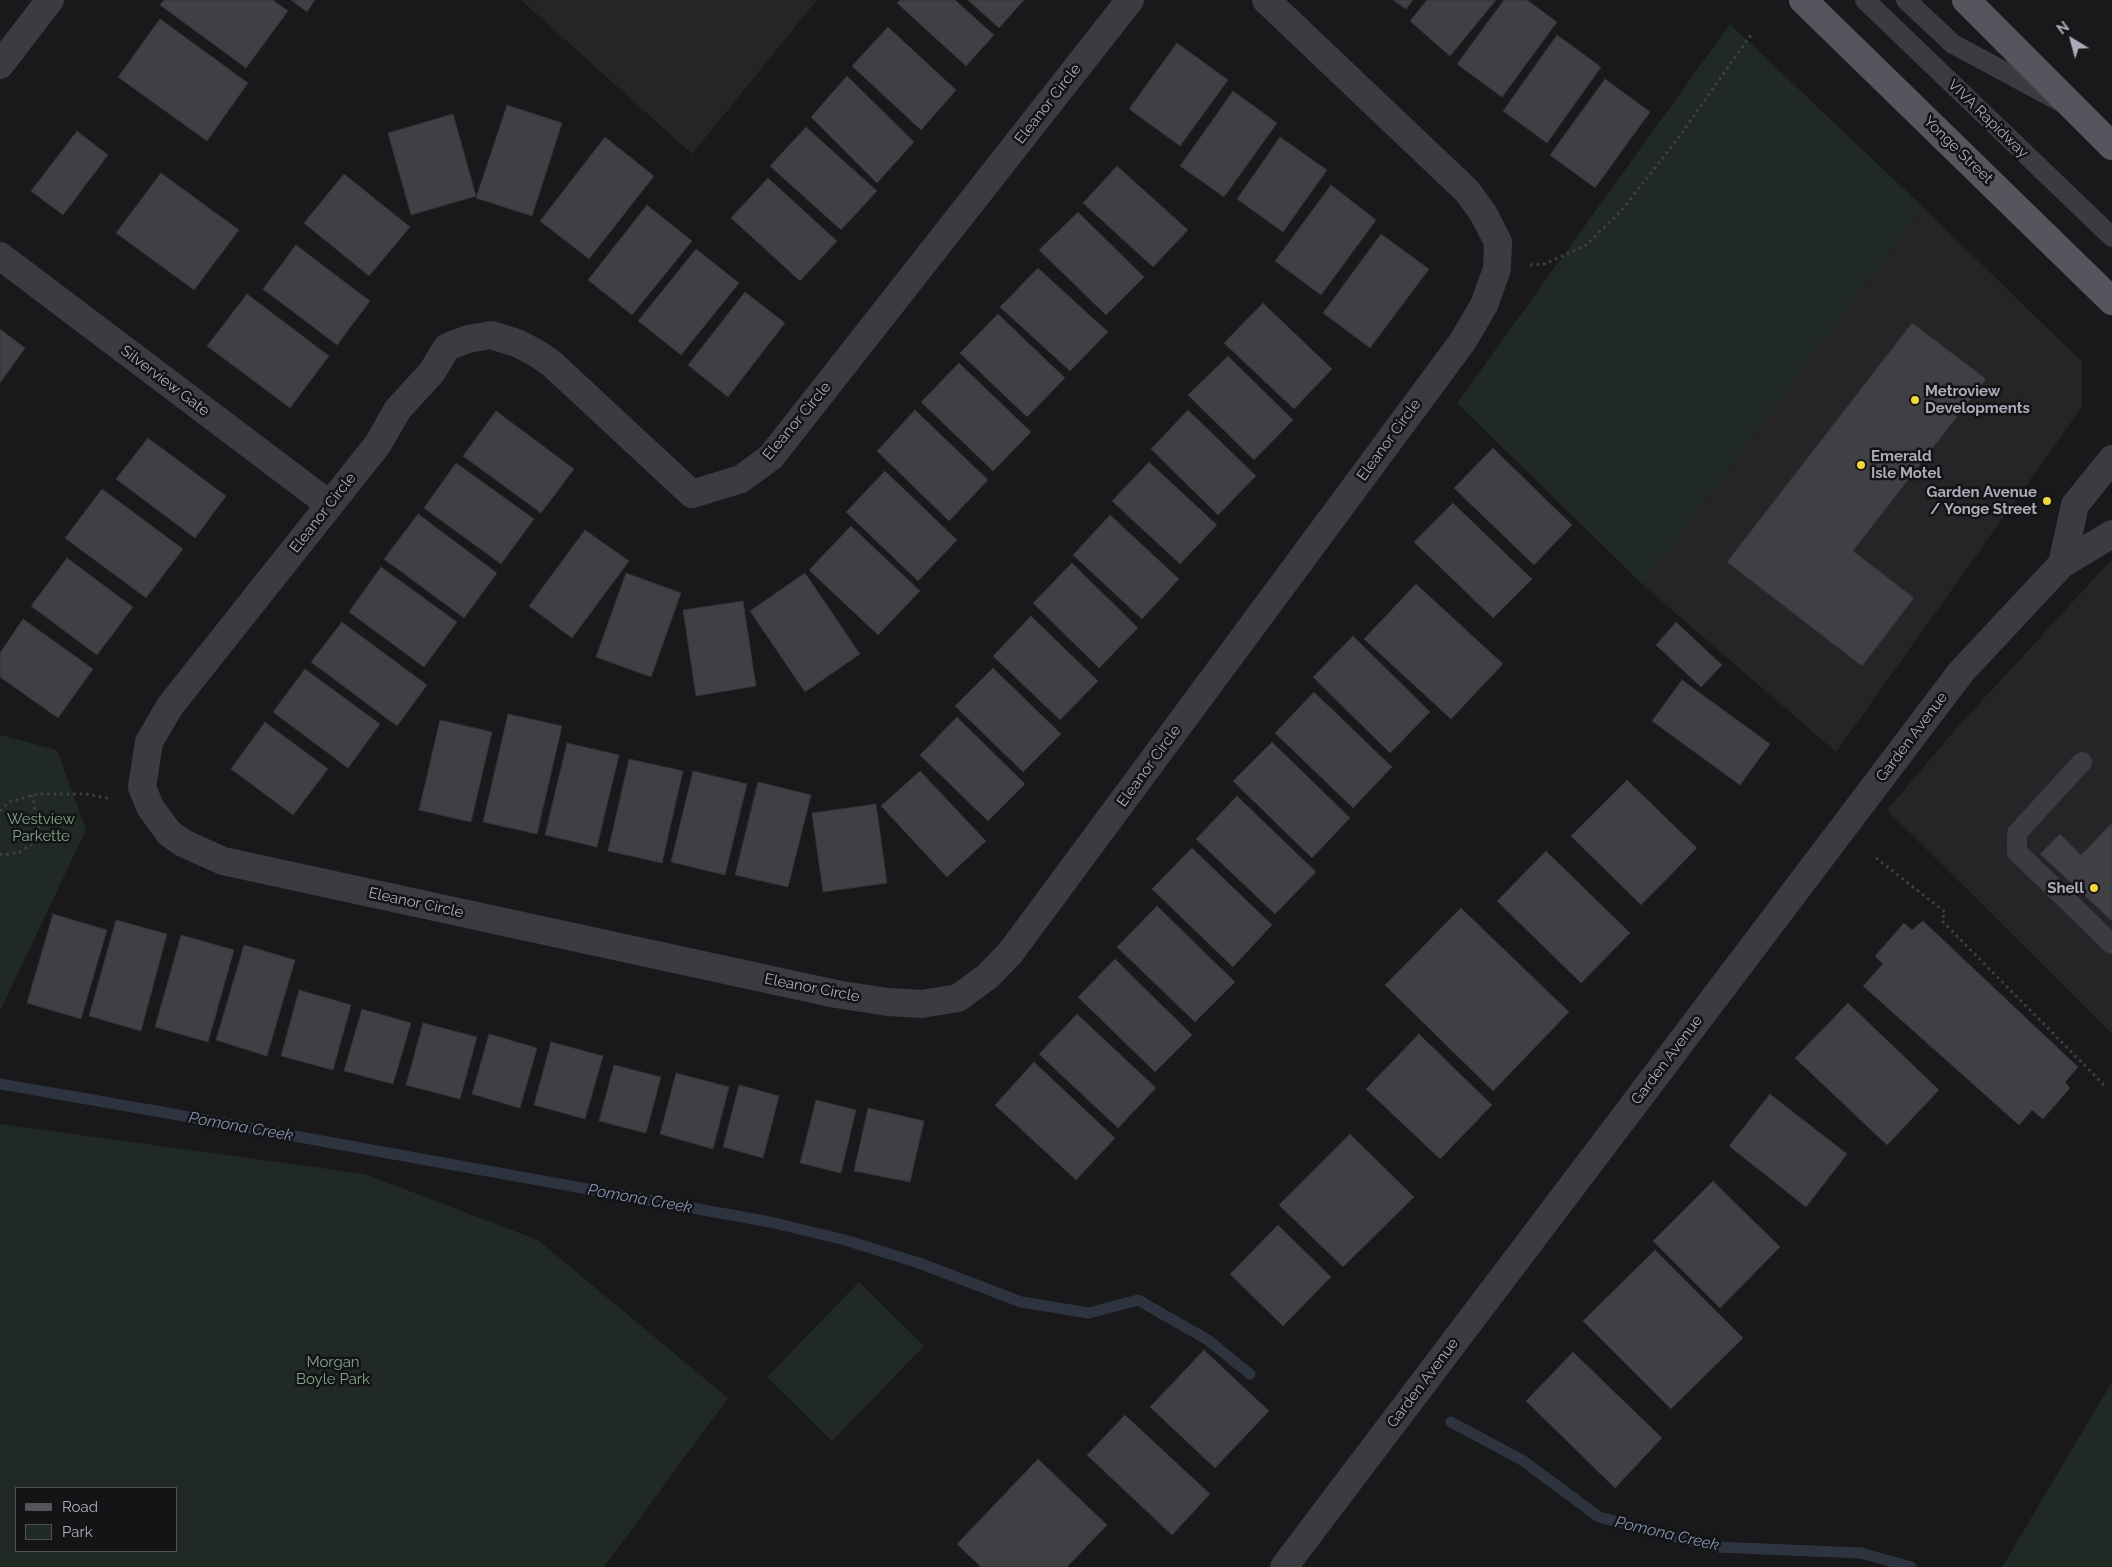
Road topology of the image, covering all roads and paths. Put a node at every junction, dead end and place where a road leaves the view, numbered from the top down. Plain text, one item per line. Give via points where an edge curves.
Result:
1 (50, 0) edge
2 (1130, 0) edge
3 (1266, 0) edge
4 (1803, 0) edge
5 (1865, 0) edge
6 (1906, 0) edge
7 (1966, 0) edge
8 (1753, 32) dead end
9 (0, 65) edge
10 (2076, 110) junction
11 (2112, 146) edge
12 (2112, 237) edge
13 (0, 256) edge
14 (1497, 269) junction
15 (2112, 301) edge
16 (2112, 459) edge
17 (330, 505) junction
18 (2112, 534) edge
19 (2062, 564) junction
20 (2082, 762) dead end
21 (32, 795) junction
22 (150, 808) junction
23 (0, 811) edge
24 (0, 854) edge
25 (1876, 858) dead end
26 (2112, 944) edge
27 (2105, 1086) dead end
28 (1284, 1567) edge

1 - 9 street
2 - 17 street, Eleanor Circle via 771,457 741,479 692,494 552,364 517,343 491,335 447,347 432,372 398,408 378,444
3 - 14 street, Eleanor Circle via 1467,191 1498,242
4 - 15 main road, Yonge Street
5 - 12 lane, VIVA Rapidway
6 - 10 lane via 1953,44
7 - 10 main road
8 - 14 path via 1676,142 1621,211 1585,246 1544,264
10 - 11 main road
13 - 17 street, Silverview Gate
14 - 22 street, Eleanor Circle via 1484,305 1463,340 1023,936 988,976 958,998 922,1004 836,994 223,861 169,833
16 - 19 street via 2075,505
17 - 22 street, Eleanor Circle via 170,706 150,742 142,787
18 - 19 street, Garden Avenue
19 - 28 street, Garden Avenue via 1961,672
20 - 26 lane via 2017,832 2017,852
21 - 22 path via 57,792 86,794
21 - 23 path via 9,802
21 - 24 path via 39,828 34,842 20,852
25 - 27 path via 1945,912 1942,921

